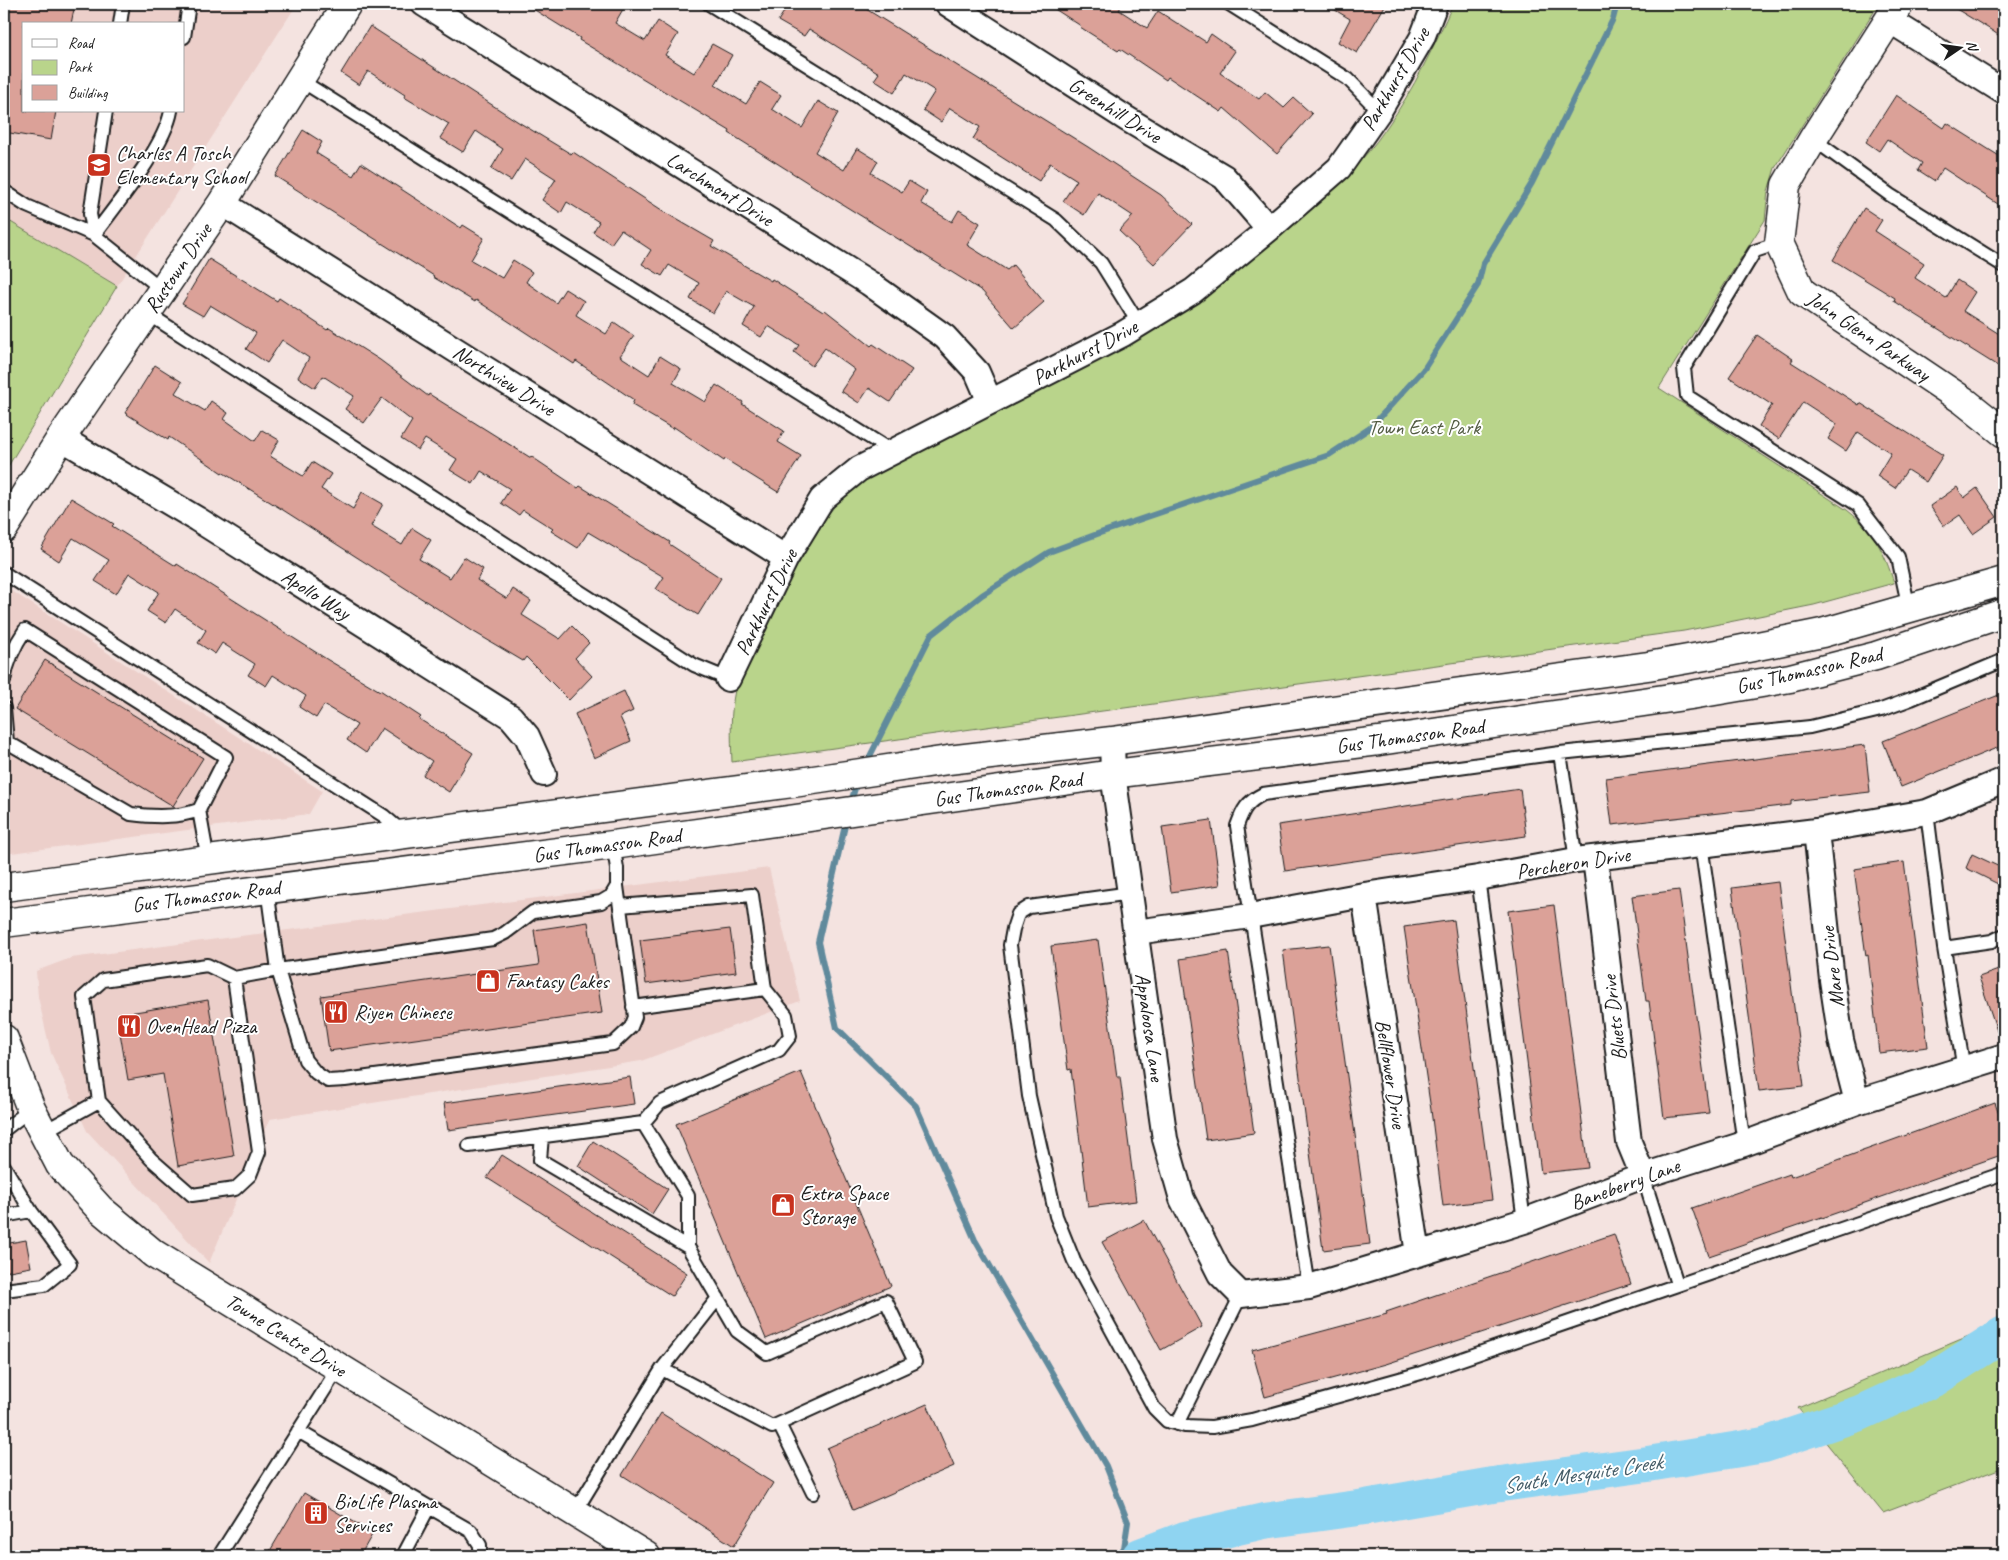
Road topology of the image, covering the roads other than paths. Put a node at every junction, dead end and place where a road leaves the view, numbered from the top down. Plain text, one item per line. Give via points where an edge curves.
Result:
1 (123, 4) edge
2 (189, 4) edge
3 (347, 4) edge
4 (424, 4) edge
5 (709, 4) edge
6 (948, 4) edge
7 (1229, 4) edge
8 (1435, 4) edge
9 (1894, 12) edge
10 (120, 22) edge
11 (185, 30) edge
12 (300, 80) junction
13 (2004, 92) edge
14 (1379, 111) junction
15 (106, 112) edge
16 (171, 112) edge
17 (1812, 139) junction
18 (4, 191) edge
19 (222, 203) junction
20 (1269, 230) junction
21 (94, 235) junction
22 (1778, 243) junction
23 (2004, 266) edge
24 (163, 290) junction
25 (147, 313) junction
26 (1139, 324) junction
27 (990, 402) junction
28 (2004, 433) edge
29 (61, 438) junction
30 (893, 452) junction
31 (4, 528) edge
32 (786, 558) junction
33 (4, 573) edge
34 (2004, 580) edge
35 (1909, 609) junction
36 (2004, 613) edge
37 (2004, 660) edge
38 (728, 680) joint
39 (4, 681) edge
40 (4, 708) edge
41 (1112, 740) junction
42 (5, 742) edge
43 (1560, 753) junction
44 (544, 774) dead end
45 (1113, 774) junction
46 (2004, 780) edge
47 (199, 810) junction
48 (1927, 812) junction
49 (1816, 831) junction
50 (405, 834) junction
51 (1701, 844) junction
52 (613, 845) junction
53 (1586, 859) junction
54 (208, 860) junction
55 (410, 871) junction
56 (1478, 878) junction
57 (617, 886) junction
58 (4, 887) edge
59 (267, 888) junction
60 (1131, 893) junction
61 (1364, 895) junction
62 (620, 906) junction
63 (1250, 916) junction
64 (4, 923) edge
65 (1136, 932) junction
66 (2004, 935) edge
67 (1944, 948) junction
68 (278, 970) junction
69 (234, 978) junction
70 (765, 989) junction
71 (633, 1007) junction
72 (4, 1039) edge
73 (2004, 1056) edge
74 (1964, 1070) junction
75 (99, 1101) junction
76 (1857, 1102) junction
77 (37, 1121) junction
78 (643, 1123) junction
79 (4, 1130) edge
80 (542, 1136) junction
81 (1744, 1144) junction
82 (469, 1146) dead end
83 (4, 1166) edge
84 (2004, 1173) edge
85 (1643, 1176) junction
86 (31, 1211) junction
87 (4, 1216) edge
88 (1524, 1221) junction
89 (688, 1247) junction
90 (1418, 1254) junction
91 (1677, 1284) junction
92 (1310, 1286) junction
93 (4, 1290) edge
94 (1241, 1295) junction
95 (718, 1298) junction
96 (339, 1367) junction
97 (662, 1369) junction
98 (779, 1424) junction
99 (1177, 1424) junction
100 (298, 1431) junction
101 (813, 1493) dead end
102 (429, 1507) junction
103 (575, 1512) junction
104 (408, 1554) edge
105 (219, 1556) edge
106 (480, 1556) edge
107 (646, 1556) edge

1 - 10 lane
2 - 11 lane
3 - 12 main road, Rustown Drive
4 - 27 street, Larchmont Drive via 892,299 946,337 977,372
5 - 26 lane via 1056,220 1102,263
6 - 20 street, Greenhill Drive via 1224,177
7 - 14 lane via 1348,79
8 - 14 street, Parkhurst Drive via 1422,38
9 - 13 street
9 - 17 main road
12 - 19 main road, Rustown Drive
12 - 30 lane
14 - 20 street, Parkhurst Drive via 1339,168
15 - 21 lane via 90,214
16 - 21 lane via 155,150
17 - 22 main road via 1786,185
17 - 23 lane via 1890,195
18 - 21 lane via 27,206
19 - 24 main road, Rustown Drive
19 - 32 street, Northview Drive
20 - 26 street, Parkhurst Drive via 1193,291
21 - 24 lane
22 - 28 main road, John Glenn Parkway via 1802,292 1964,401
22 - 35 lane via 1755,251 1684,368 1687,396 1858,505 1898,557
24 - 25 main road, Rustown Drive
25 - 29 main road, Rustown Drive
25 - 38 lane via 694,665
26 - 27 street, Parkhurst Drive
27 - 30 street, Parkhurst Drive
29 - 31 main road, Rustown Drive
29 - 44 street, Apollo Way via 197,519 511,717 527,736
30 - 32 street, Parkhurst Drive via 859,469 822,499
32 - 38 street, Parkhurst Drive
33 - 50 lane via 384,816
34 - 35 main road, Gus Thomasson Road
35 - 41 main road, Gus Thomasson Road via 1822,633 1648,666
36 - 45 main road, Gus Thomasson Road via 1876,656 1790,678 1563,715
37 - 43 lane via 1881,710 1810,727
39 - 47 lane via 15,646 25,630 226,757
40 - 42 lane
41 - 45 street, Appaloosa Lane
41 - 50 main road, Gus Thomasson Road
42 - 47 lane via 131,814 167,816
43 - 53 lane
43 - 63 lane via 1263,794 1250,801 1237,826
45 - 52 main road, Gus Thomasson Road
45 - 60 street, Appaloosa Lane
46 - 48 street, Percheron Drive
47 - 54 lane
48 - 49 street, Percheron Drive
48 - 67 lane
49 - 51 street, Percheron Drive
49 - 76 street, Mare Drive via 1833,989 1841,1040
50 - 54 main road, Gus Thomasson Road
50 - 55 main road
51 - 53 street, Percheron Drive
51 - 81 lane
52 - 55 main road, Gus Thomasson Road
52 - 57 lane
53 - 56 street, Percheron Drive
53 - 85 street, Bluets Drive via 1628,1142
54 - 58 main road, Gus Thomasson Road
55 - 59 main road, Gus Thomasson Road
56 - 61 street, Percheron Drive
56 - 88 lane
57 - 62 lane
57 - 68 lane via 611,896 600,902 533,912 493,938
59 - 64 main road, Gus Thomasson Road
59 - 68 lane
60 - 65 street, Appaloosa Lane
60 - 99 lane via 1029,907 1018,914 1010,945 1029,1096 1056,1216 1074,1261 1154,1408 1168,1421
61 - 63 street, Percheron Drive
61 - 90 street, Bellflower Drive
62 - 70 lane via 752,895
62 - 71 lane
63 - 65 street, Percheron Drive
63 - 92 lane
65 - 94 street, Appaloosa Lane via 1165,1139 1182,1198 1220,1274
66 - 67 lane
67 - 74 lane
68 - 69 lane
68 - 71 lane via 305,1060 316,1074 328,1080 613,1044 634,1022
69 - 75 lane via 207,965 102,980 84,997
69 - 75 lane via 259,1152 250,1175 235,1189 192,1195 151,1159
70 - 71 lane
70 - 78 lane via 786,1015 790,1036 779,1050 660,1103
72 - 77 main road, Towne Centre Drive
73 - 74 street, Baneberry Lane
74 - 76 street, Baneberry Lane
75 - 77 lane
76 - 81 street, Baneberry Lane
77 - 79 lane
77 - 96 main road, Towne Centre Drive via 60,1165 100,1209 154,1254
78 - 80 lane
78 - 89 lane via 688,1196
80 - 82 lane
80 - 89 lane via 540,1160
81 - 85 street, Baneberry Lane
83 - 86 lane
84 - 91 lane
85 - 88 street, Baneberry Lane
85 - 91 lane
86 - 87 lane
86 - 93 lane via 70,1264 44,1286
88 - 90 street, Baneberry Lane
89 - 95 lane
90 - 92 street, Baneberry Lane
91 - 99 lane via 1421,1373 1252,1420 1212,1427
92 - 94 street, Baneberry Lane
94 - 99 lane
95 - 97 lane
95 - 98 lane via 737,1331 767,1354 886,1301 916,1362
96 - 100 lane
96 - 103 main road, Towne Centre Drive
97 - 98 lane via 772,1427
97 - 103 lane
98 - 101 lane
100 - 102 lane
100 - 105 lane
102 - 104 lane
102 - 106 lane via 471,1531 480,1545
103 - 107 main road, Towne Centre Drive

